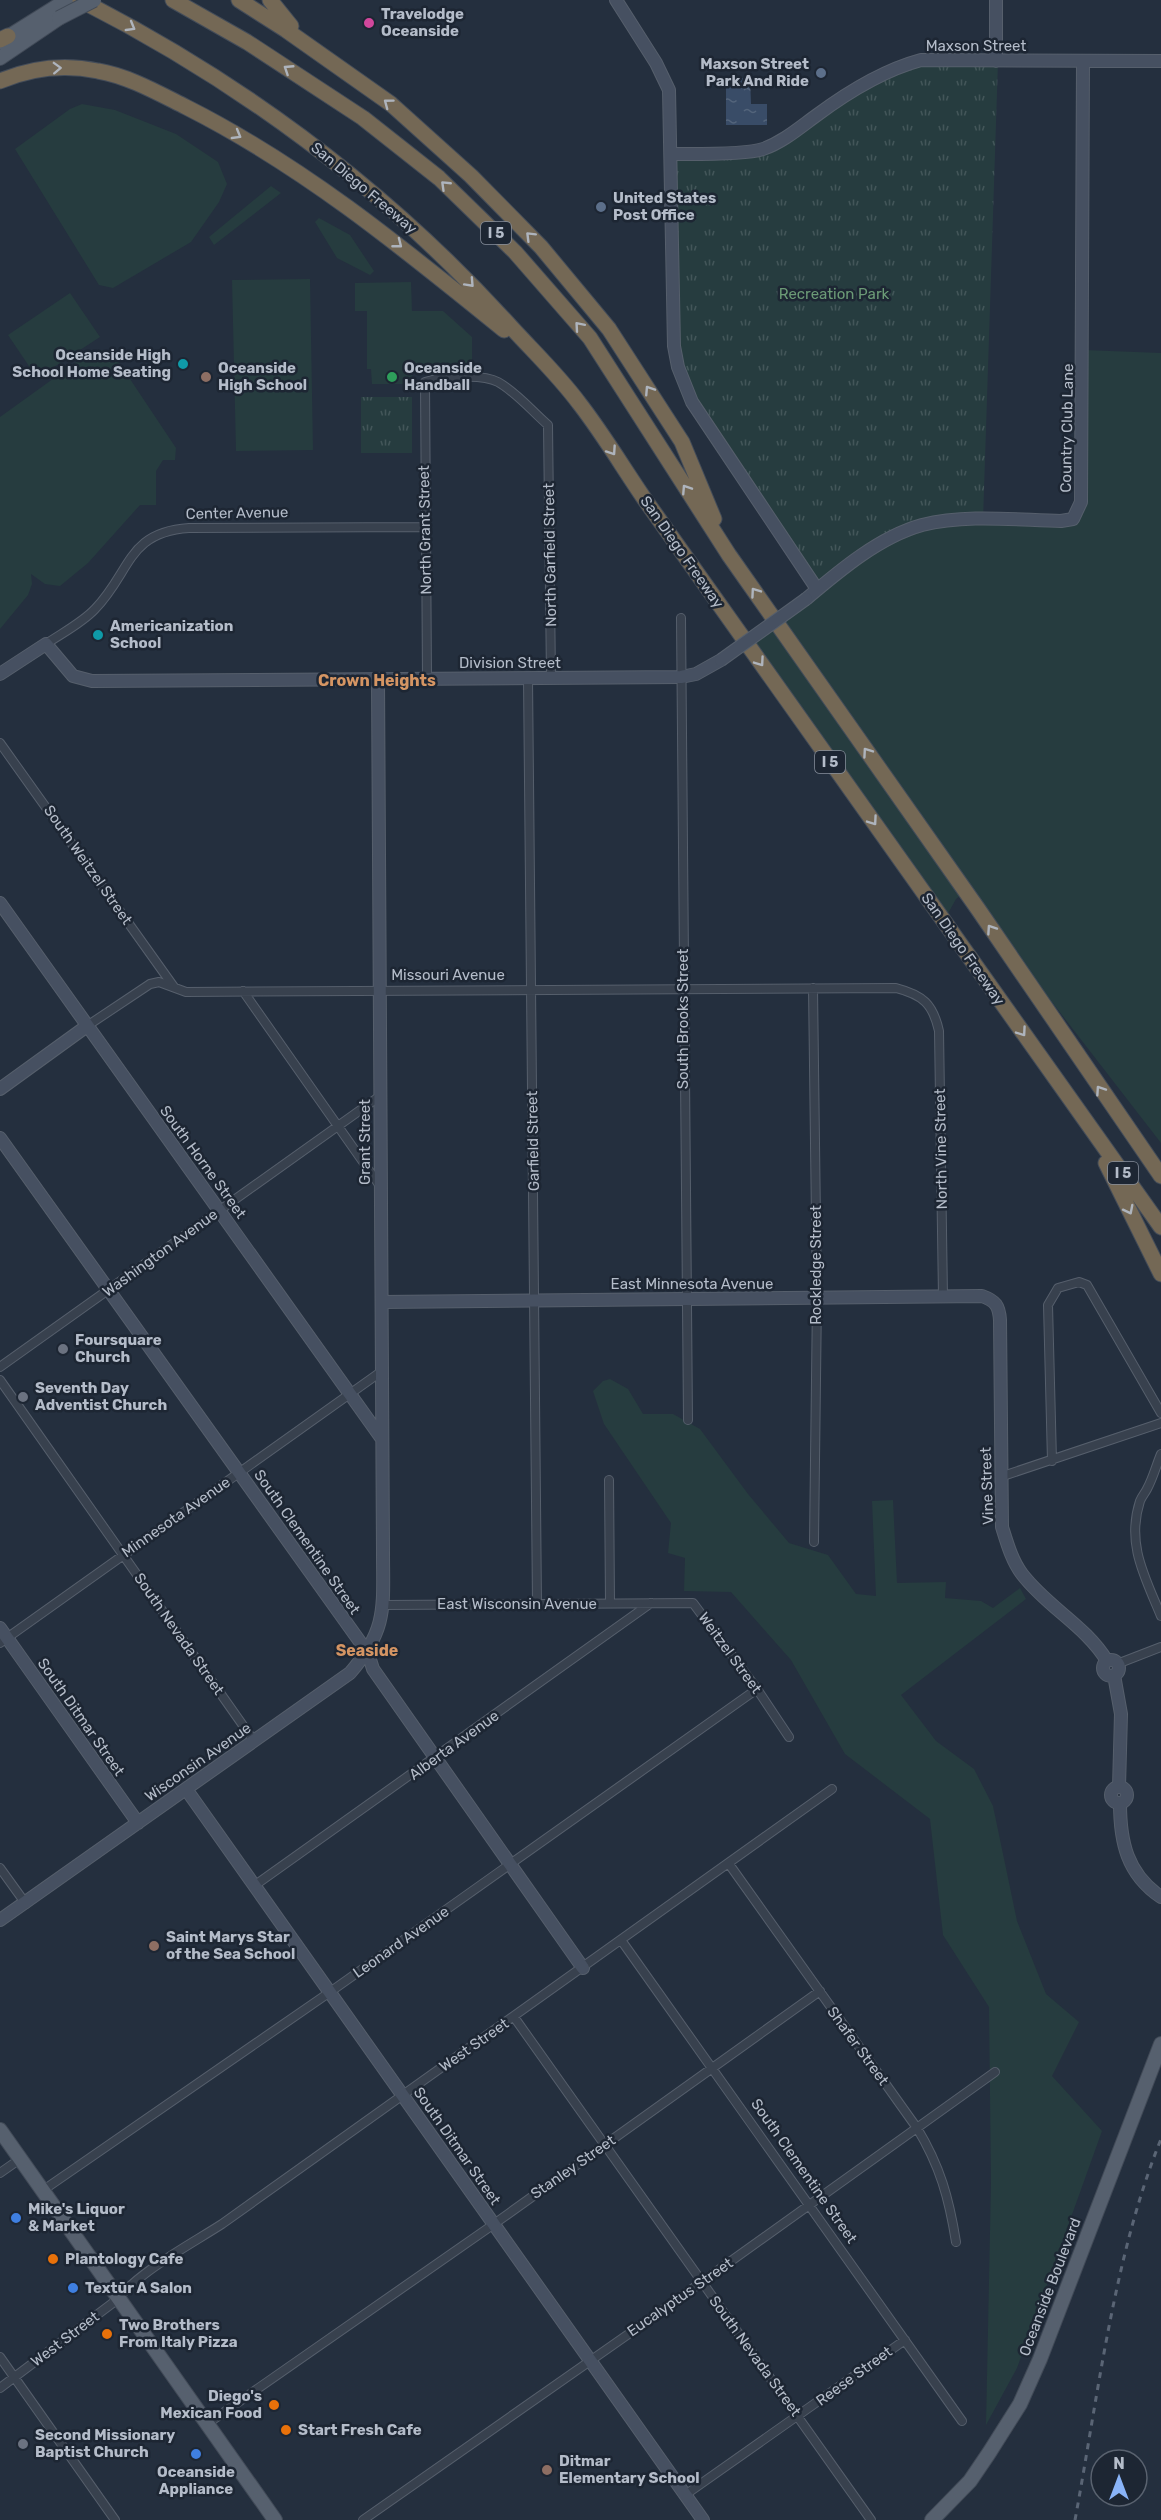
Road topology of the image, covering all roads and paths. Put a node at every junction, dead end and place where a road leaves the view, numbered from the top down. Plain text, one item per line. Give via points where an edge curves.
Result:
1 (67, 0) edge
2 (80, 0) edge
3 (94, 0) edge
4 (173, 0) edge
5 (239, 0) edge
6 (270, 0) edge
7 (616, 0) edge
8 (996, 0) edge
9 (53, 16) junction
10 (3, 40) edge
11 (0, 58) edge
12 (996, 61) junction
13 (1083, 61) junction
14 (1161, 61) edge
15 (336, 66) junction
16 (0, 81) edge
17 (672, 154) junction
18 (545, 363) junction
19 (549, 431) joint
20 (425, 527) junction
21 (729, 555) junction
22 (817, 589) junction
23 (681, 618) dead end
24 (761, 632) joint
25 (46, 644) junction
26 (0, 674) edge
27 (681, 676) junction
28 (427, 678) junction
29 (528, 678) junction
30 (551, 678) junction
31 (378, 680) junction
32 (0, 743) edge
33 (0, 903) edge
34 (813, 988) junction
35 (175, 989) junction
36 (683, 989) junction
37 (380, 990) junction
38 (531, 990) junction
39 (243, 991) junction
40 (928, 1003) joint
41 (87, 1026) junction
42 (0, 1089) edge
43 (380, 1096) junction
44 (1084, 1120) junction
45 (338, 1126) junction
46 (0, 1138) edge
47 (1133, 1138) junction
48 (1161, 1166) edge
49 (1161, 1176) edge
50 (380, 1186) junction
51 (219, 1210) junction
52 (1161, 1227) edge
53 (1161, 1274) edge
54 (108, 1290) junction
55 (943, 1297) junction
56 (817, 1298) junction
57 (685, 1299) junction
58 (535, 1301) junction
59 (382, 1302) junction
60 (999, 1307) joint
61 (0, 1367) edge
62 (382, 1371) junction
63 (0, 1380) edge
64 (350, 1394) junction
65 (1161, 1413) edge
66 (687, 1420) dead end
67 (1161, 1423) edge
68 (382, 1439) junction
69 (1161, 1454) edge
70 (1052, 1461) junction
71 (239, 1473) junction
72 (1000, 1477) junction
73 (609, 1480) dead end
74 (814, 1542) dead end
75 (124, 1554) junction
76 (610, 1603) junction
77 (651, 1603) junction
78 (537, 1604) junction
79 (383, 1605) junction
80 (1161, 1616) edge
81 (2, 1636) edge
82 (1161, 1647) edge
83 (368, 1653) junction
84 (1113, 1667) junction
85 (757, 1689) junction
86 (789, 1737) dead end
87 (254, 1741) junction
88 (437, 1758) junction
89 (186, 1789) junction
90 (832, 1789) dead end
91 (138, 1823) junction
92 (509, 1864) junction
93 (729, 1864) junction
94 (0, 1868) edge
95 (254, 1886) junction
96 (1161, 1897) edge
97 (26, 1904) junction
98 (0, 1920) edge
99 (621, 1940) junction
100 (583, 1968) junction
101 (819, 1991) junction
102 (330, 1992) junction
103 (514, 2017) junction
104 (1161, 2044) edge
105 (713, 2068) junction
106 (995, 2072) dead end
107 (403, 2095) junction
108 (917, 2128) junction
109 (0, 2130) edge
110 (605, 2145) junction
111 (20, 2159) junction
112 (0, 2173) edge
113 (42, 2191) junction
114 (810, 2205) junction
115 (494, 2224) junction
116 (956, 2242) dead end
117 (702, 2282) junction
118 (118, 2299) junction
119 (905, 2340) junction
120 (0, 2357) edge
121 (591, 2361) junction
122 (15, 2378) junction
123 (0, 2388) edge
124 (799, 2416) junction
125 (962, 2421) dead end
126 (207, 2424) junction
127 (685, 2495) junction
128 (115, 2520) edge
129 (275, 2520) edge
130 (363, 2520) edge
131 (703, 2520) edge
132 (871, 2520) edge
133 (932, 2520) edge

1 - 9 main road
2 -> 18 highway, San Diego Freeway / I 5 via 215,76 347,170 458,269
3 - 9 main road, bridge
21 -> 4 highway, I 5 via 590,338 515,252 439,178 363,118 247,42
5 - 15 highway
6 - 15 highway via 290,26
7 - 17 street via 669,90
8 - 12 street
9 - 10 main road
9 - 11 main road
12 - 13 street, Maxson Street
12 - 17 street, Maxson Street via 933,59 903,65 880,75 779,142 760,150
13 - 14 street, Maxson Street
13 - 22 street, Country Club Lane via 1081,502 1073,519 963,520 919,526 878,544
21 -> 15 highway via 682,442 609,330 541,247 471,176 391,104
16 -> 18 highway via 47,69 98,71 134,83 199,114 277,158 364,218
17 - 22 street via 675,354 682,380 692,402
18 -> 44 highway, San Diego Freeway / I 5 via 579,402
19 - 20 street, North Grant Street via 548,425 498,382 485,378 437,378 425,382
19 - 30 street, North Garfield Street
20 - 25 street, Center Avenue via 167,531 138,547 94,610
20 - 28 street, North Grant Street
47 -> 21 highway, I 5 via 978,909
22 - 24 street, Country Club Lane, bridge
23 - 27 street, South Brooks Street
24 - 27 street, Division Street, bridge via 696,674
25 - 26 street, Center Avenue
25 - 31 street, Division Street via 72,676 92,681
27 - 30 street, Division Street
27 - 36 street, South Brooks Street
28 - 29 street, Division Street
28 - 31 street, Division Street
29 - 30 street, Division Street
29 - 38 street, Garfield Street
31 - 37 street, Grant Street
32 - 35 street, South Weitzel Street
33 - 41 street, South Horne Street
34 - 36 street, Missouri Avenue
34 - 40 street, Missouri Avenue via 896,988 912,992
34 - 56 street, Rockledge Street
35 - 39 street, Missouri Avenue
35 - 41 street, Missouri Avenue via 159,982 150,984
36 - 38 street, Missouri Avenue
36 - 57 street, South Brooks Street
37 - 38 street, Missouri Avenue
37 - 39 street, Missouri Avenue
37 - 43 street, Grant Street
38 - 58 street, Garfield Street
39 - 45 street
40 - 55 street, North Vine Street via 939,1031
41 - 42 street, Missouri Avenue
41 - 51 street, South Horne Street
43 - 45 street, Washington Avenue
43 - 50 street, Grant Street
44 - 52 highway, San Diego Freeway / I 5
44 -> 53 highway
45 - 50 street
45 - 51 street, Washington Avenue
46 - 54 street, South Clementine Street
47 - 48 highway
47 - 49 highway, I 5
50 - 59 street, Grant Street
51 - 54 street, Washington Avenue
51 - 64 street, South Horne Street
54 - 61 street, Washington Avenue
54 - 71 street, South Clementine Street
55 - 56 street, East Minnesota Avenue
55 - 60 street, East Minnesota Avenue via 982,1296
56 - 57 street, East Minnesota Avenue
56 - 74 street, Rockledge Street
57 - 58 street, East Minnesota Avenue
57 - 66 street, South Brooks Street
58 - 59 street, East Minnesota Avenue
58 - 78 street, Garfield Street
59 - 62 street, Grant Street
60 - 72 street, Vine Street
62 - 64 street, Minnesota Avenue
62 - 68 street, Grant Street
63 - 75 street, South Nevada Street
64 - 68 street, South Horne Street
64 - 71 street, Minnesota Avenue
65 - 70 street via 1087,1285 1079,1282 1058,1288 1048,1305
67 - 70 street
68 - 79 street, Grant Street
69 - 80 street via 1138,1506 1136,1550
70 - 72 street
71 - 75 street, Minnesota Avenue
71 - 83 street, South Clementine Street
72 - 84 street, Vine Street via 1002,1527 1022,1574 1090,1637
73 - 76 street
75 - 81 street, Minnesota Avenue
75 - 87 street, South Nevada Street
76 - 77 street, East Wisconsin Avenue
76 - 78 street, East Wisconsin Avenue
77 - 85 street, Weitzel Street via 693,1603
77 - 88 street, Alberta Avenue
78 - 79 street, East Wisconsin Avenue
79 - 83 street, Wisconsin Avenue via 380,1628
81 - 91 street, South Ditmar Street
82 - 84 street
83 - 87 street, Wisconsin Avenue via 350,1673
83 - 88 street, South Clementine Street via 373,1669
84 - 96 street, Vine Street via 1121,1714 1119,1787 1127,1795 1120,1803 1120,1824 1128,1860
85 - 86 street, Weitzel Street
85 - 92 street, Leonard Avenue
87 - 89 street, Wisconsin Avenue
88 - 92 street, South Clementine Street
88 - 95 street, Alberta Avenue
89 - 91 street, Wisconsin Avenue
89 - 95 street, South Ditmar Street
90 - 93 street, West Street
91 - 97 street, Wisconsin Avenue
92 - 100 street, South Clementine Street
92 - 102 street, Leonard Avenue
93 - 99 street, West Street
93 - 101 street, Shafer Street
94 - 97 street
95 - 102 street, South Ditmar Street
97 - 98 street, Wisconsin Avenue
99 - 100 street, West Street
99 - 105 street, South Clementine Street
100 - 103 street, West Street
101 - 105 street, Stanley Street
101 - 108 street, Shafer Street
102 - 107 street, South Ditmar Street
102 - 113 street, Leonard Avenue
103 - 107 street, West Street
103 - 110 street, South Nevada Street
104 - 133 main road, Oceanside Boulevard via 1020,2404 970,2481
105 - 110 street, Stanley Street
105 - 114 street, South Clementine Street
106 - 108 street, Eucalyptus Street
107 - 115 street, South Ditmar Street
107 - 118 street, West Street via 126,2289
108 - 114 street, Eucalyptus Street
108 - 116 street, Shafer Street via 940,2173
109 - 111 main road
110 - 115 street, Stanley Street
110 - 117 street, South Nevada Street
111 - 112 street
111 - 113 main road
113 - 118 main road
114 - 117 street, Eucalyptus Street
114 - 119 street, South Clementine Street
115 - 121 street, South Ditmar Street
115 - 126 street, Stanley Street
117 - 121 street, Eucalyptus Street
117 - 124 street, South Nevada Street
118 - 122 street, West Street
118 - 126 main road
119 - 124 street, Reese Street
119 - 125 street, South Clementine Street
120 - 122 street
121 - 127 street, South Ditmar Street
121 - 130 street, Eucalyptus Street
122 - 123 street, West Street
122 - 128 street
124 - 127 street, Reese Street
124 - 132 street, South Nevada Street
126 - 129 main road
127 - 131 street, South Ditmar Street

